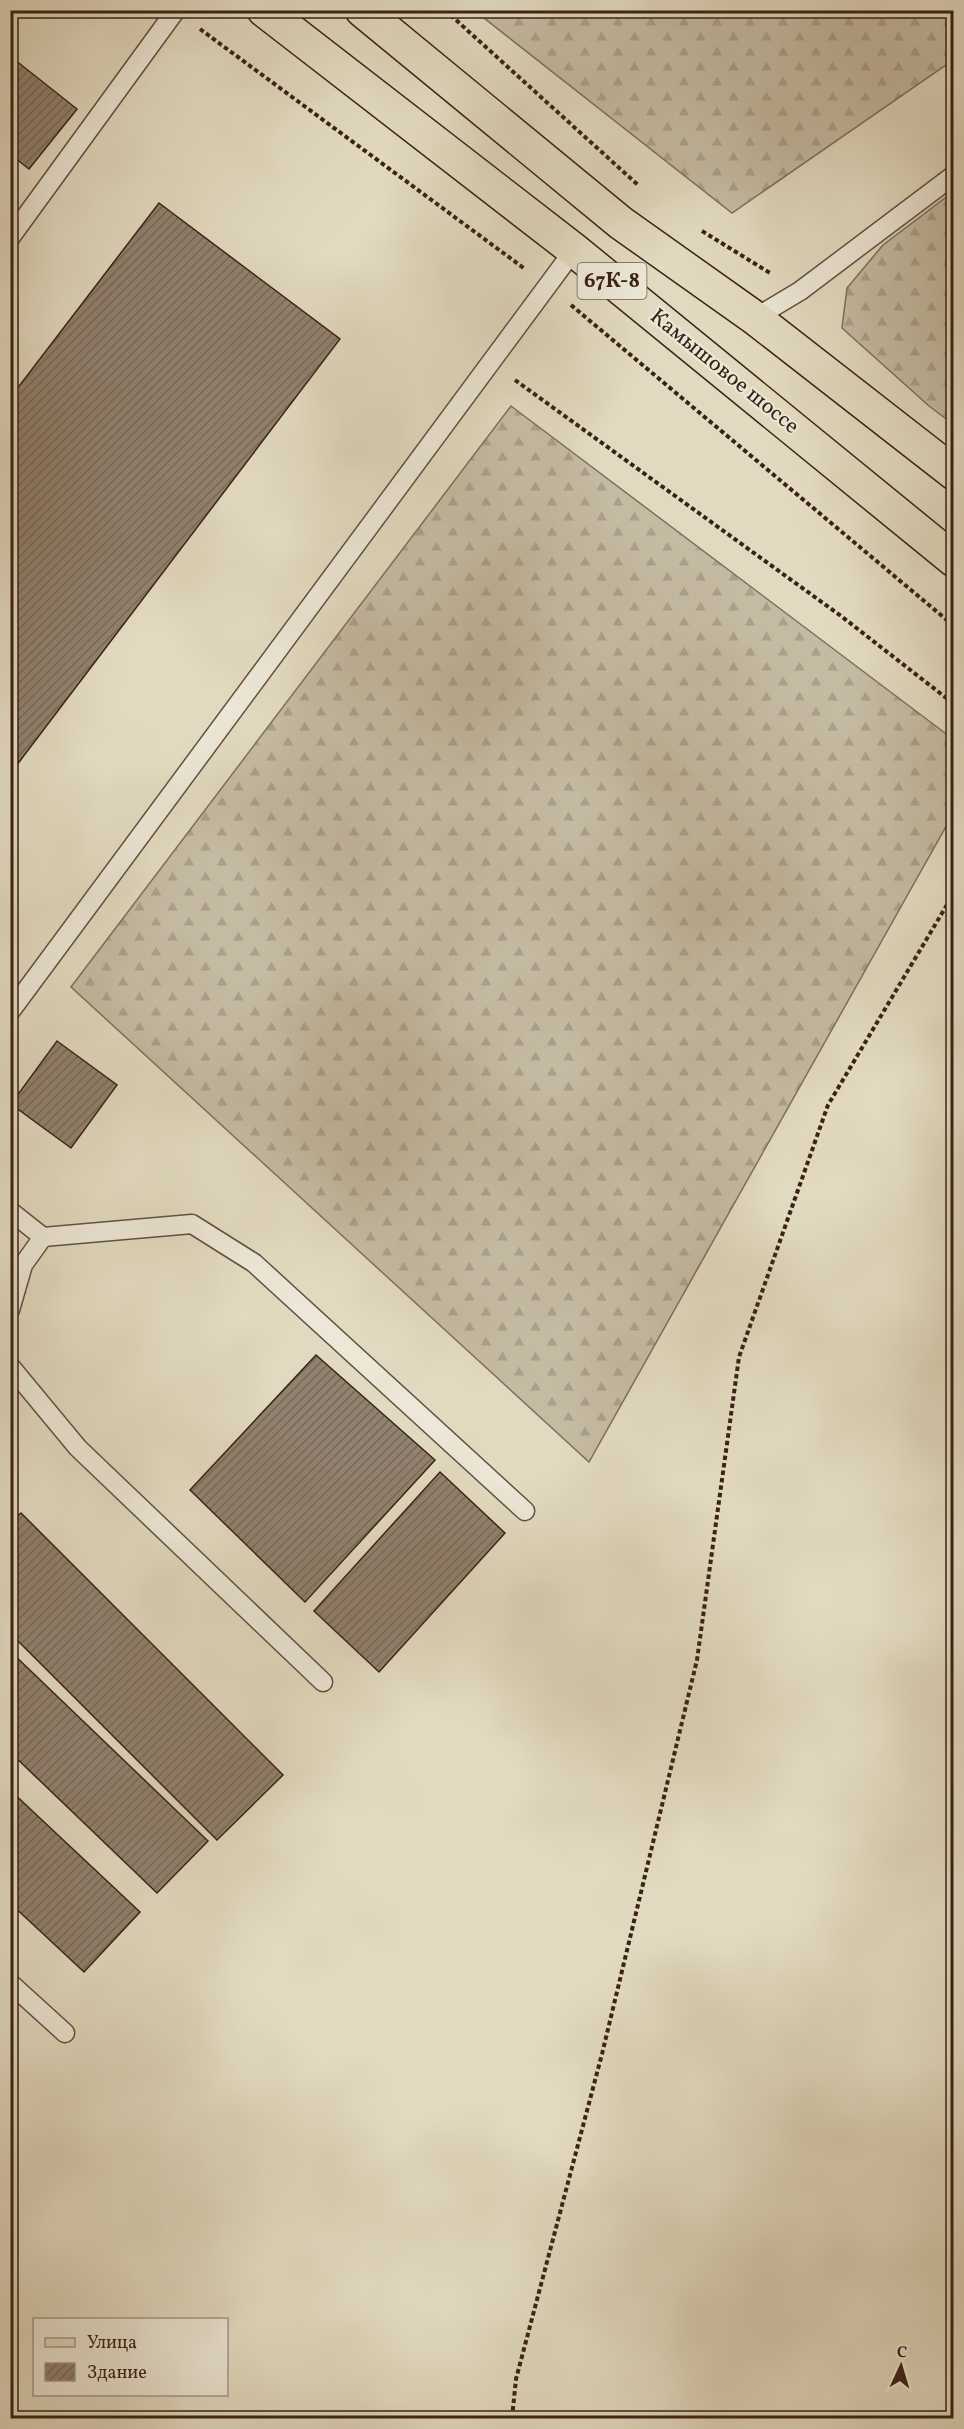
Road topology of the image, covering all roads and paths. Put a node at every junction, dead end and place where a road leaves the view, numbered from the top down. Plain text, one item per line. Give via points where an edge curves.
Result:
1 (176, 10) edge
2 (264, 10) edge
3 (362, 10) edge
4 (445, 10) edge
5 (954, 175) edge
6 (645, 190) dead end
7 (701, 230) dead end
8 (12, 231) edge
9 (574, 250) junction
10 (800, 291) junction
11 (755, 318) junction
12 (490, 362) junction
13 (954, 473) edge
14 (954, 560) edge
15 (954, 704) edge
16 (954, 893) edge
17 (10, 1012) edge
18 (10, 1211) edge
19 (43, 1237) junction
20 (10, 1310) edge
21 (10, 1366) edge
22 (525, 1511) dead end
23 (323, 1682) dead end
24 (10, 1983) edge
25 (65, 2033) dead end
26 (512, 2418) edge

1 - 8 lane
2 - 9 main road, Камышовое шоссе / 67К-8
3 - 11 main road, 67К-8 via 621,224
4 - 6 path
5 - 10 lane
7 - 10 path
9 - 12 lane
9 - 14 main road, Камышовое шоссе / 67К-8
10 - 11 lane
11 - 13 main road, 67К-8
12 - 15 path via 841,616
12 - 17 lane
16 - 26 path via 828,1105 739,1358 697,1660 602,2055 516,2379
18 - 19 lane
19 - 20 lane via 23,1265
19 - 22 lane via 192,1224 254,1263
21 - 23 lane via 78,1448
24 - 25 lane

